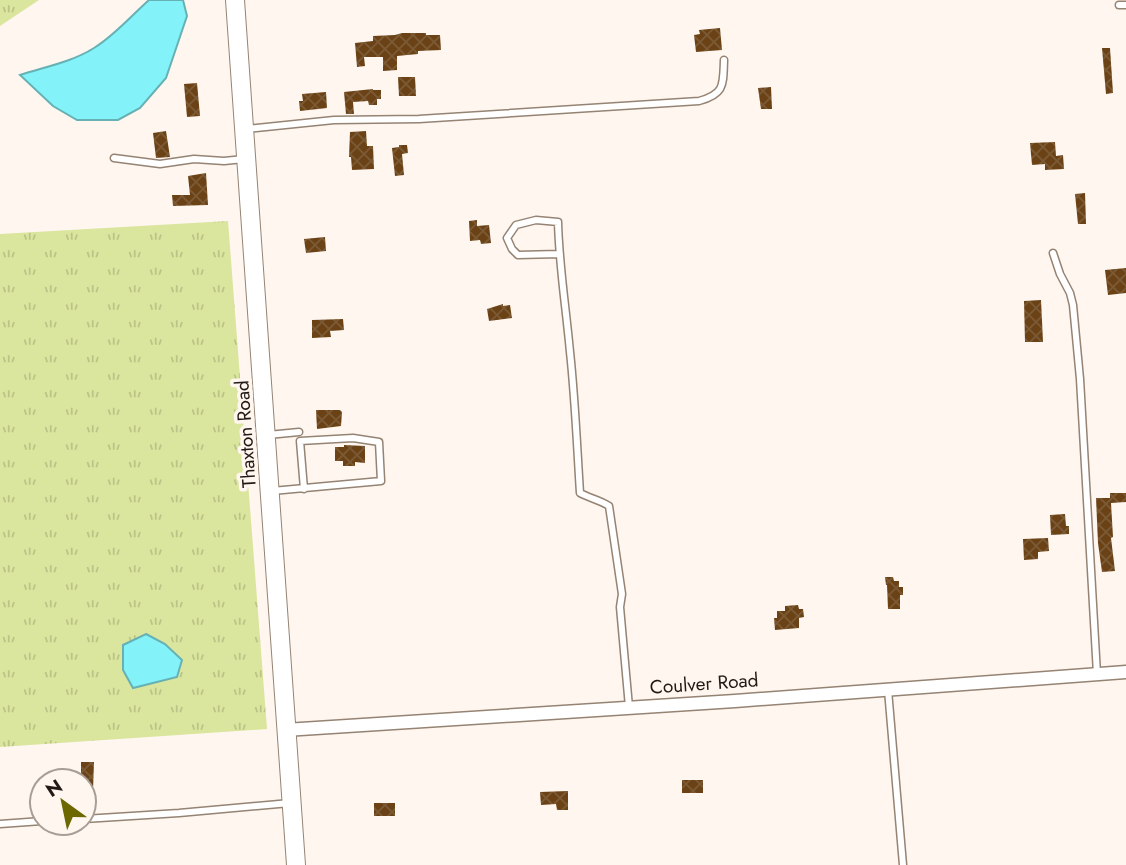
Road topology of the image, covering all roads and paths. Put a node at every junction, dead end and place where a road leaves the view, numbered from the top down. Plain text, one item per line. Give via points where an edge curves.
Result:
1 (235, 0) edge
2 (724, 60) dead end
3 (244, 129) junction
4 (114, 158) dead end
5 (246, 159) junction
6 (559, 254) junction
7 (1053, 254) dead end
8 (299, 421) dead end
9 (299, 432) junction
10 (266, 435) junction
11 (300, 441) junction
12 (304, 489) junction
13 (271, 492) junction
14 (1126, 672) edge
15 (1097, 674) junction
16 (888, 690) junction
17 (629, 707) junction
18 (285, 730) junction
19 (292, 803) junction
20 (98, 818) edge
21 (28, 822) edge
22 (0, 824) edge
23 (296, 865) edge
24 (903, 865) edge

1 - 3 street, Thaxton Road
2 - 3 lane via 721,89 699,101
3 - 5 street, Thaxton Road
4 - 5 lane via 160,164
5 - 10 street, Thaxton Road
6 - 6 lane via 558,222 536,220 516,225 507,237 518,256
6 - 17 lane via 580,492 609,506 622,594
7 - 15 lane via 1073,305
8 - 9 lane
9 - 10 lane
9 - 11 lane
10 - 13 street, Thaxton Road
11 - 12 lane
11 - 12 lane via 354,438 379,442 381,481
12 - 13 lane
13 - 18 street, Thaxton Road
14 - 15 street, Coulver Road
15 - 16 street, Coulver Road
16 - 17 street, Coulver Road
16 - 24 lane
17 - 18 street, Coulver Road
18 - 19 street, Thaxton Road
19 - 20 lane
19 - 23 street, Thaxton Road
21 - 22 lane

